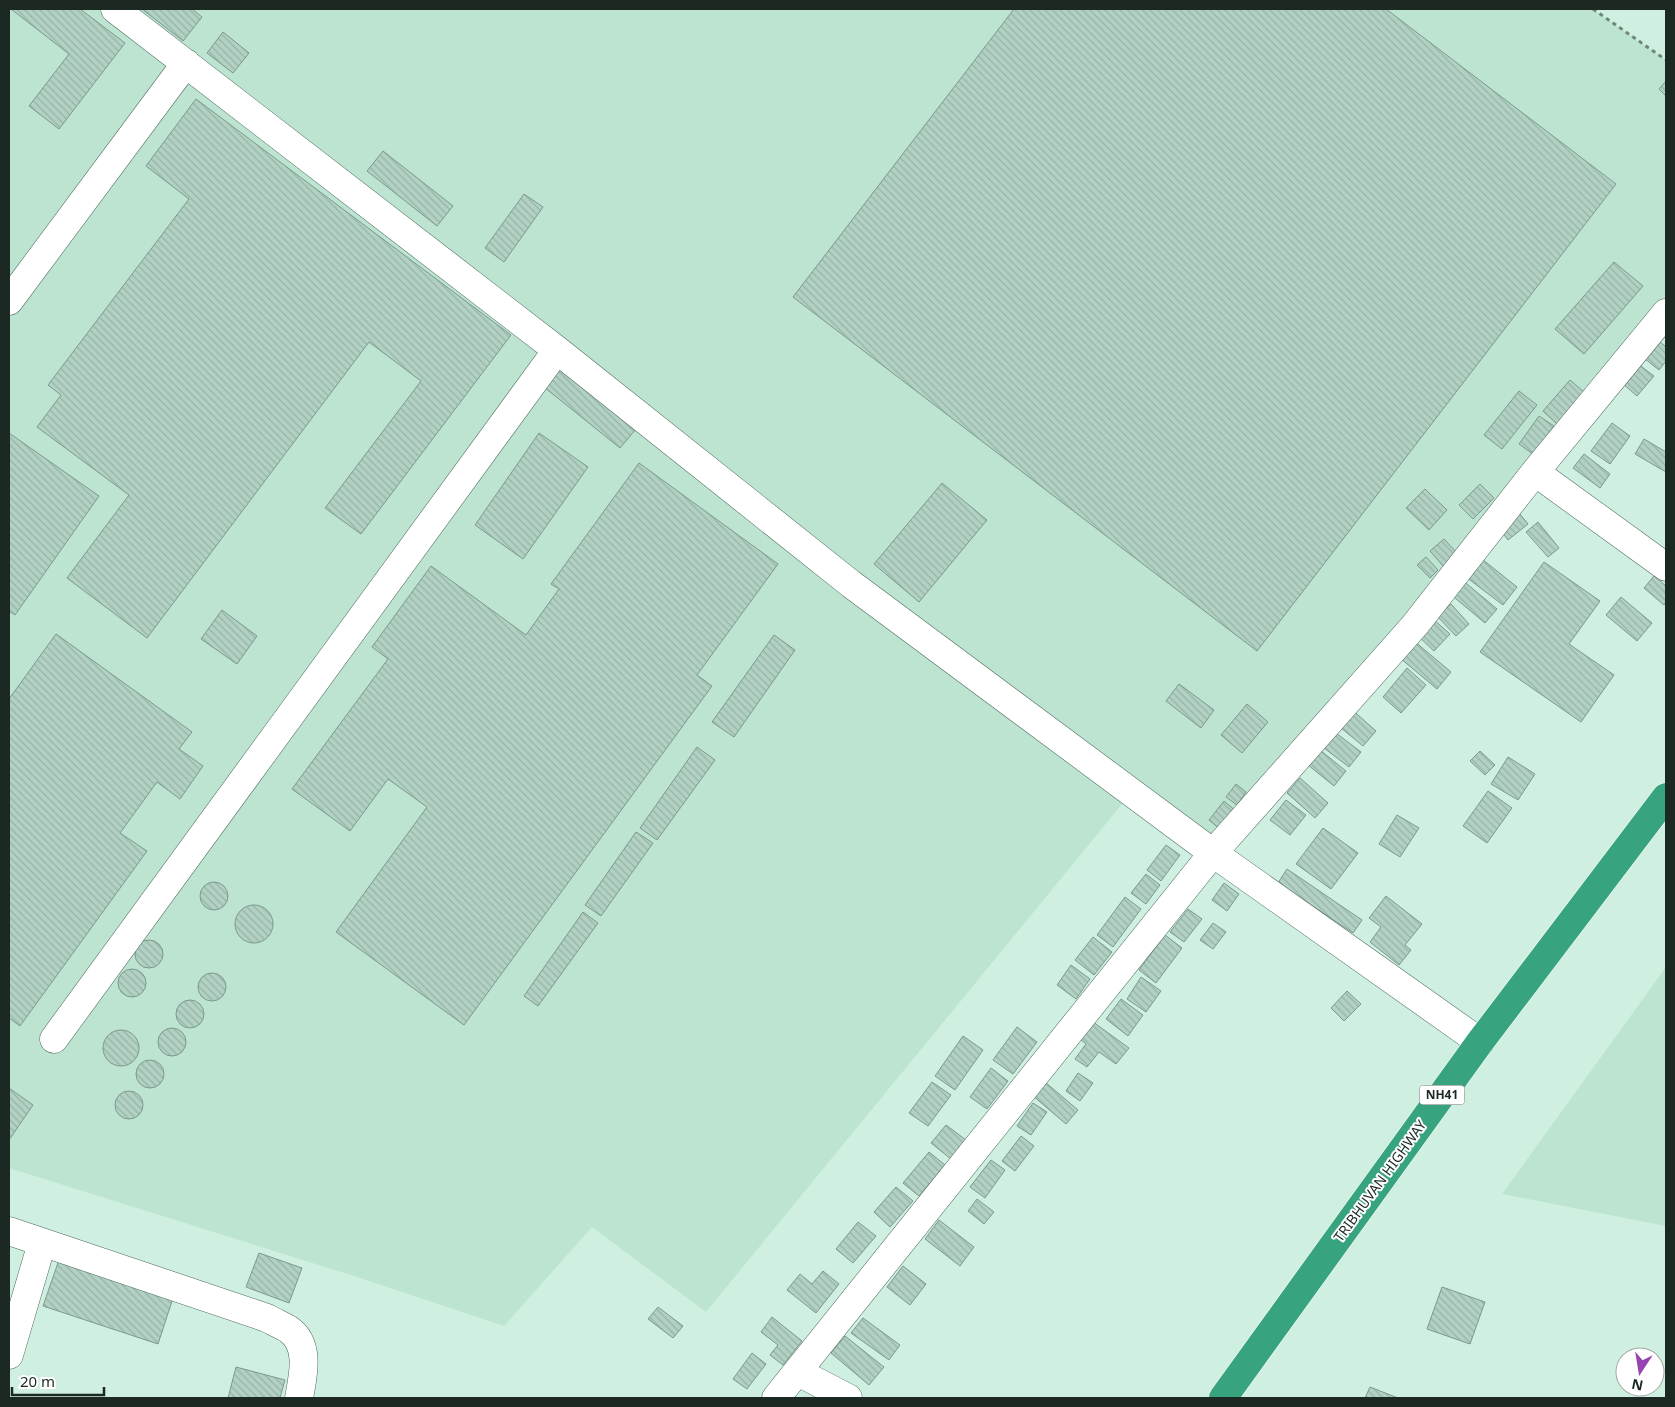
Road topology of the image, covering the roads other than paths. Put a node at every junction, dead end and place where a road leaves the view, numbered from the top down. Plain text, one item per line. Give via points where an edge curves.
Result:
1 (115, 9) edge
2 (186, 63) junction
3 (9, 301) edge
4 (1666, 313) edge
5 (558, 350) junction
6 (1535, 472) junction
7 (1666, 567) edge
8 (1666, 797) edge
9 (1213, 854) junction
10 (54, 1039) dead end
11 (1480, 1042) junction
12 (9, 1231) edge
13 (42, 1243) junction
14 (9, 1355) edge
15 (798, 1372) junction
16 (299, 1398) edge
17 (776, 1398) edge
18 (848, 1398) edge
19 (1223, 1398) edge

1 - 2 street
2 - 3 street
2 - 5 street
4 - 6 street
5 - 9 street via 851,584
5 - 10 street
6 - 7 street
6 - 9 street via 1415,624
8 - 11 highway, TRIBHUVAN HIGHWAY / NH41
9 - 11 street
9 - 15 street
11 - 19 highway, TRIBHUVAN HIGHWAY / NH41
12 - 13 street
13 - 14 street
13 - 16 street via 267,1318 290,1330 302,1347 304,1373
15 - 17 street
15 - 18 street

